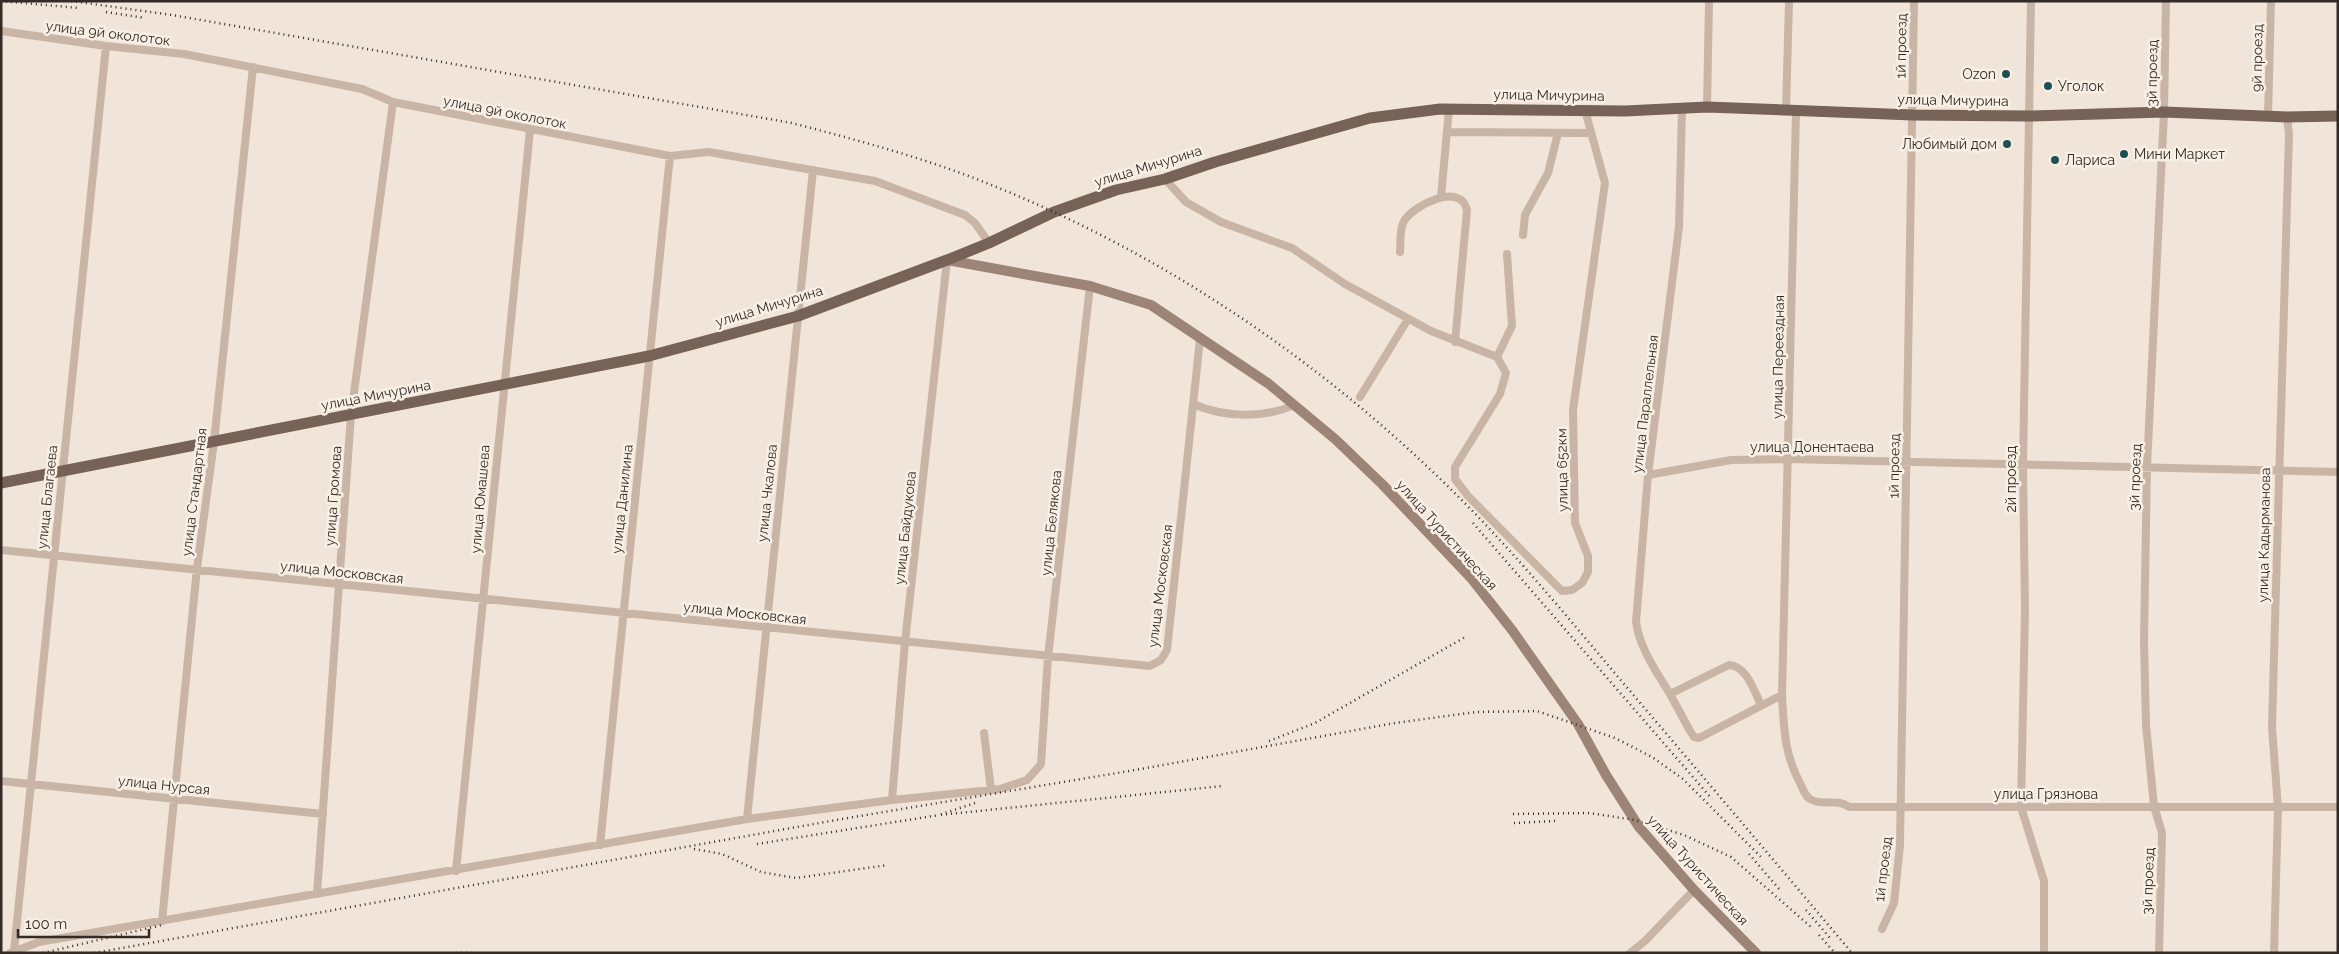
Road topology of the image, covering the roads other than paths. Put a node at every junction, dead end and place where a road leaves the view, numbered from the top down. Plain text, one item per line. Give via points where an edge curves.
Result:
1 (1709, 1) edge
2 (1789, 1) edge
3 (1914, 1) edge
4 (2031, 1) edge
5 (2166, 1) edge
6 (2271, 1) edge
7 (1, 31) edge
8 (106, 46) junction
9 (253, 68) junction
10 (393, 102) junction
11 (1707, 107) junction
12 (1449, 109) junction
13 (1585, 110) junction
14 (1682, 110) junction
15 (1791, 111) junction
16 (2164, 112) junction
17 (1913, 115) junction
18 (2030, 116) junction
19 (2268, 116) junction
20 (2338, 116) edge
21 (2287, 117) junction
22 (530, 130) junction
23 (1447, 132) junction
24 (1558, 133) junction
25 (1590, 133) junction
26 (670, 156) junction
27 (813, 170) junction
28 (1165, 179) junction
29 (1441, 197) junction
30 (1523, 235) dead end
31 (989, 243) junction
32 (1400, 252) dead end
33 (1507, 254) dead end
34 (947, 260) junction
35 (1090, 286) junction
36 (798, 316) junction
37 (1408, 319) junction
38 (1200, 339) junction
39 (1455, 342) junction
40 (649, 356) junction
41 (1498, 357) junction
42 (503, 385) junction
43 (1360, 397) dead end
44 (1193, 404) junction
45 (1294, 405) junction
46 (351, 415) junction
47 (214, 442) junction
48 (1788, 459) junction
49 (1907, 460) junction
50 (2023, 465) junction
51 (2147, 467) junction
52 (63, 471) junction
53 (2278, 472) junction
54 (2338, 472) edge
55 (1648, 475) junction
56 (1, 483) edge
57 (1, 550) edge
58 (54, 555) junction
59 (197, 568) junction
60 (339, 585) junction
61 (483, 599) junction
62 (623, 612) junction
63 (766, 627) junction
64 (904, 642) junction
65 (1048, 657) junction
66 (1670, 694) junction
67 (1782, 695) junction
68 (1761, 705) junction
69 (984, 733) dead end
70 (1786, 752) joint
71 (1, 781) edge
72 (31, 784) junction
73 (991, 790) junction
74 (174, 799) junction
75 (892, 800) junction
76 (2154, 806) junction
77 (2021, 807) junction
78 (2338, 807) edge
79 (1901, 808) junction
80 (2278, 808) junction
81 (324, 814) junction
82 (747, 819) junction
83 (600, 846) junction
84 (456, 870) junction
85 (1694, 890) junction
86 (317, 894) junction
87 (162, 920) junction
88 (1882, 929) dead end
89 (12, 952) edge
90 (1630, 953) edge
91 (1756, 953) edge
92 (2044, 953) edge
93 (2159, 953) edge
94 (2274, 953) edge

1 - 11 street
2 - 15 street, улица Переездная
3 - 17 street, 1й проезд
4 - 18 street, 2й проезд
5 - 16 street, 3й проезд
6 - 19 street, 9й проезд
7 - 8 street, улица 9й околоток
8 - 9 street, улица 9й околоток via 184,54
8 - 52 street, улица Благаева
9 - 10 street, улица 9й околоток via 362,89
9 - 47 street, улица Стандартная
10 - 22 street, улица 9й околоток
10 - 46 street, улица Громова
11 - 14 main road, улица Мичурина
11 - 15 main road, улица Мичурина
12 - 13 main road, улица Мичурина
12 - 23 street
12 - 28 main road, улица Мичурина via 1360,120
13 - 14 main road, улица Мичурина
13 - 25 street, улица 652км
14 - 55 street, улица Параллельная via 1679,227
15 - 17 main road, улица Мичурина
15 - 48 street, улица Переездная
16 - 18 main road, улица Мичурина
16 - 19 main road, улица Мичурина
16 - 51 street, 3й проезд
17 - 18 main road, улица Мичурина
17 - 49 street, 1й проезд
18 - 50 street, 2й проезд
19 - 21 main road, улица Мичурина
20 - 21 main road, улица Мичурина
21 - 53 street, улица Кадырманова
22 - 26 street, улица 9й околоток
22 - 42 street, улица Юмашева
23 - 24 street
23 - 29 street
24 - 25 street
24 - 30 street via 1548,173 1525,215
25 - 41 street, улица 652км via 1605,183 1574,410 1575,523 1588,556 1588,572 1582,583 1572,590 1562,590 1454,479 1455,467 1500,394 1506,373
26 - 27 street, улица 9й околоток via 709,152
26 - 40 street, улица Данилина
27 - 31 street, улица 9й околоток via 875,180 965,215
27 - 36 street, улица Чкалова
28 - 31 main road, улица Мичурина via 1116,190 1054,212
28 - 37 street via 1186,202 1220,222 1292,248 1345,284
29 - 32 street via 1409,214 1402,224
29 - 39 street via 1458,198 1466,204 1467,210
31 - 34 main road, улица Мичурина
33 - 41 street via 1512,326
34 - 35 street, улица Туристическая
34 - 36 main road, улица Мичурина
34 - 64 street, улица Байдукова
35 - 38 street, улица Туристическая via 1151,305
35 - 65 street, улица Белякова
36 - 40 main road, улица Мичурина
36 - 63 street, улица Чкалова
37 - 39 street
37 - 43 street
38 - 44 street, улица Московская
38 - 45 street, улица Туристическая via 1269,384
39 - 41 street
40 - 42 main road, улица Мичурина
40 - 62 street, улица Данилина
42 - 46 main road, улица Мичурина
42 - 61 street, улица Юмашева
44 - 45 street via 1212,412 1236,413 1271,413
44 - 65 street, улица Московская via 1174,591 1162,660 1150,666
45 - 85 street, улица Туристическая via 1382,484 1471,578 1578,724 1639,827
46 - 47 main road, улица Мичурина
46 - 60 street, улица Громова
47 - 52 main road, улица Мичурина
47 - 59 street, улица Стандартная
48 - 49 street, улица Донентаева
48 - 55 street, улица Донентаева via 1730,460
48 - 67 street, улица Переездная
49 - 50 street, улица Донентаева
49 - 79 street, 1й проезд
50 - 51 street, улица Донентаева
50 - 77 street, 2й проезд via 2025,610
51 - 53 street, улица Донентаева
51 - 76 street, 3й проезд via 2144,641 2146,725
52 - 56 main road, улица Мичурина
52 - 58 street, улица Благаева
53 - 54 street, улица Донентаева
53 - 80 street, улица Кадырманова via 2272,726
55 - 66 street, улица Параллельная via 1636,622 1638,638
57 - 58 street, улица Московская
58 - 59 street, улица Московская
58 - 72 street, улица Благаева
59 - 60 street, улица Московская
59 - 74 street, улица Стандартная
60 - 61 street, улица Московская
60 - 81 street, улица Громова
61 - 62 street, улица Московская
61 - 84 street, улица Юмашева
62 - 63 street, улица Московская
62 - 83 street, улица Данилина
63 - 64 street, улица Московская
63 - 82 street, улица Чкалова
64 - 65 street, улица Московская
64 - 75 street, улица Байдукова
65 - 73 street, улица Белякова via 1041,764 1027,780
66 - 68 street via 1728,664 1743,671
66 - 68 street, улица Параллельная via 1690,732 1699,738
67 - 68 street
67 - 70 street, улица Переездная
69 - 73 street
70 - 79 street, улица Грязнова via 1804,791 1814,802 1842,802 1849,807
71 - 72 street, улица Нурсая
72 - 74 street, улица Нурсая
72 - 89 street, улица Благаева via 20,912
73 - 75 street
74 - 81 street, улица Нурсая
74 - 87 street, улица Стандартная
75 - 82 street
76 - 77 street, улица Грязнова
76 - 80 street, улица Грязнова
76 - 93 street, 3й проезд via 2162,833
77 - 79 street, улица Грязнова
77 - 92 street, 2й проезд via 2044,881
78 - 80 street, улица Грязнова
79 - 88 street, 1й проезд via 1894,903
80 - 94 street, улица Кадырманова
81 - 86 street, улица Громова
82 - 83 street
83 - 84 street
84 - 86 street
85 - 90 street via 1645,942
85 - 91 street, улица Туристическая
86 - 87 street
87 - 89 street via 39,942

